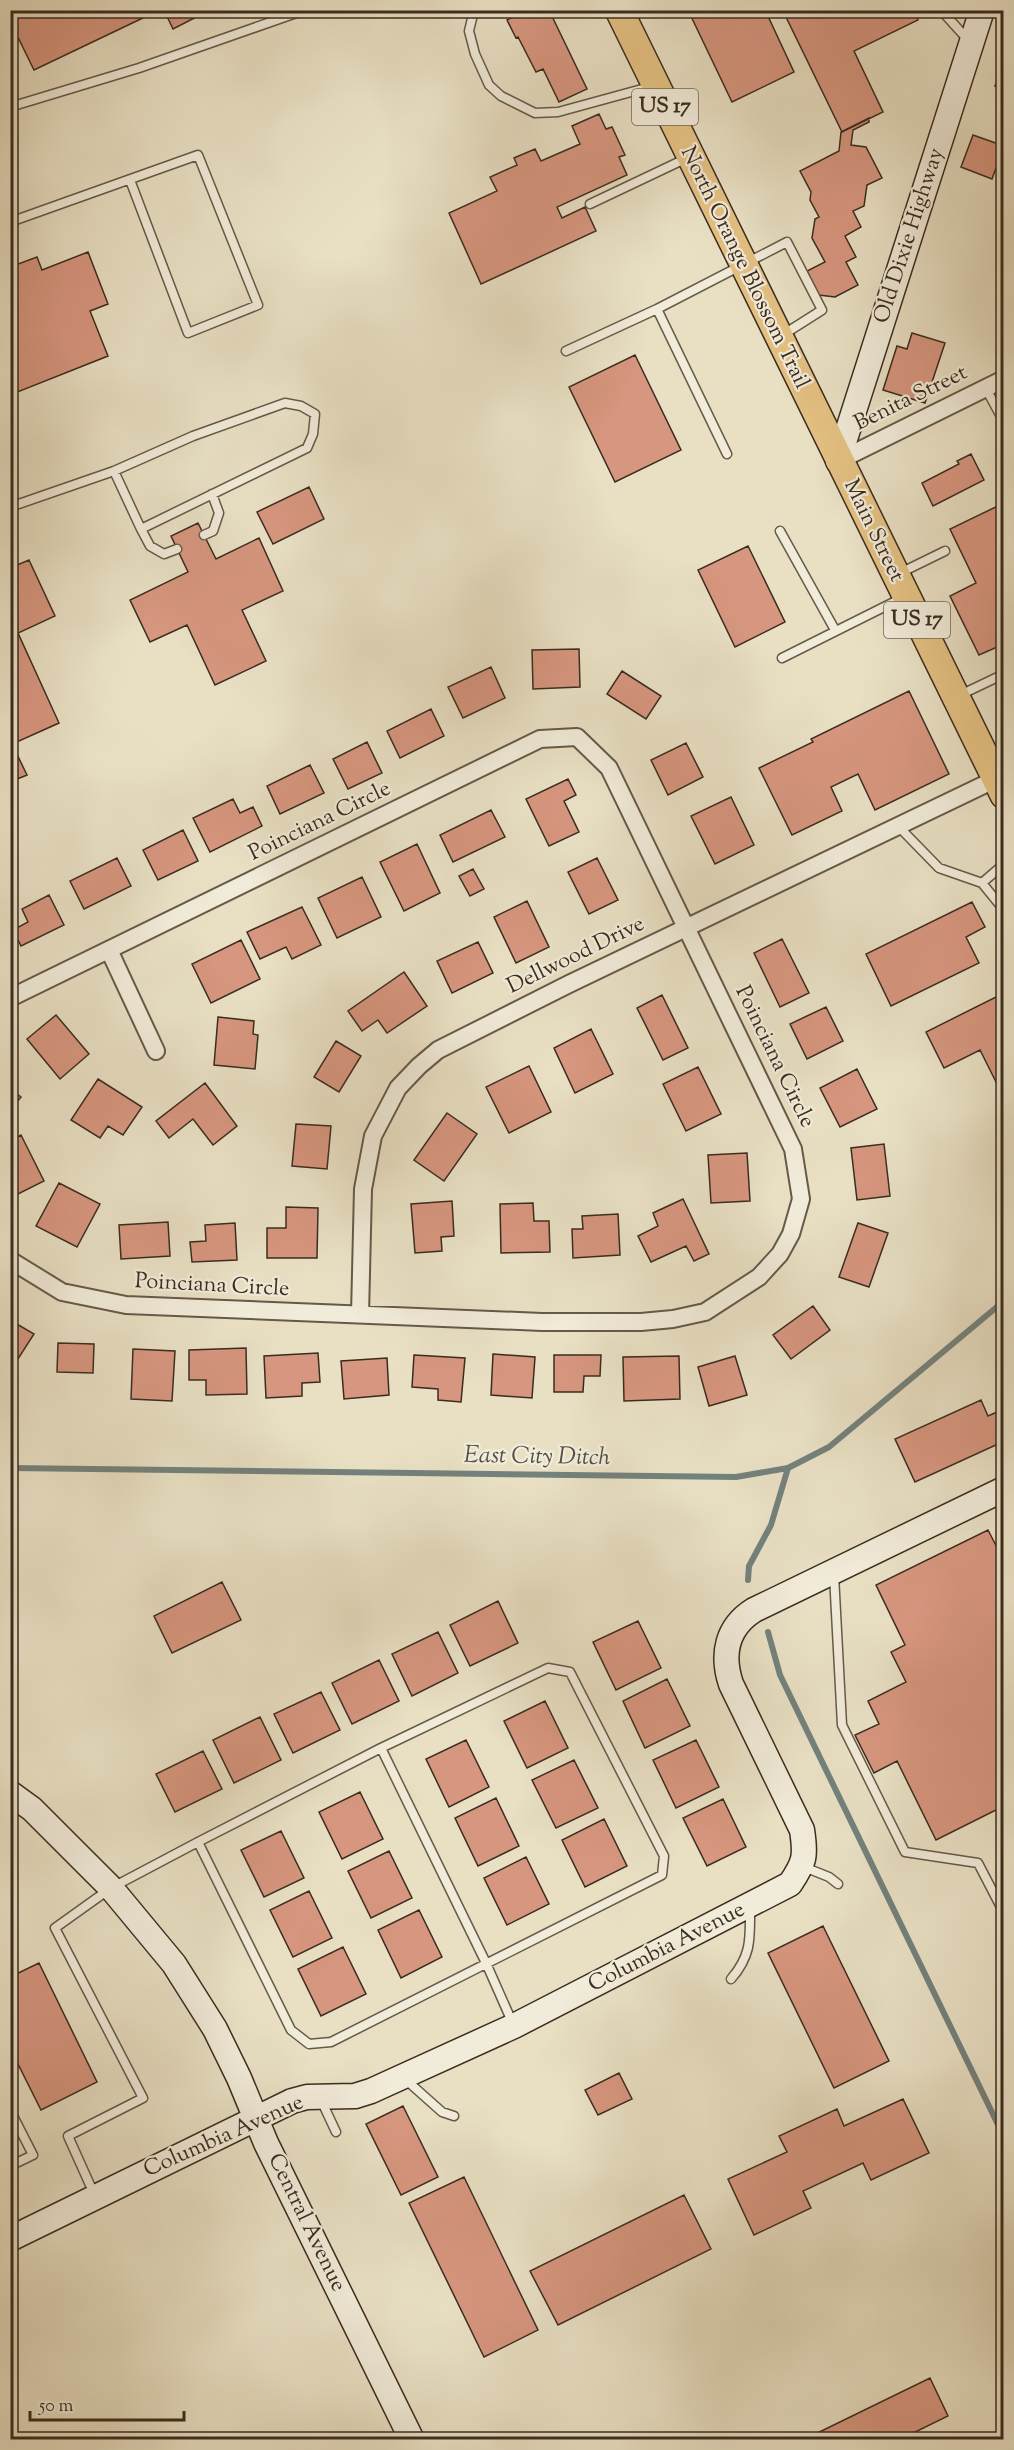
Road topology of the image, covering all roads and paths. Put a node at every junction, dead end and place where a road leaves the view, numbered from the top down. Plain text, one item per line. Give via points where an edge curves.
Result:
1 (305, 10) edge
2 (474, 10) edge
3 (619, 10) edge
4 (941, 10) edge
5 (982, 10) edge
6 (971, 44) junction
7 (655, 86) junction
8 (10, 107) edge
9 (690, 157) junction
10 (130, 180) junction
11 (590, 204) dead end
12 (10, 222) edge
13 (743, 266) junction
14 (657, 309) junction
15 (778, 338) junction
16 (566, 351) dead end
17 (1004, 378) edge
18 (985, 387) junction
19 (1004, 422) edge
20 (727, 454) dead end
21 (838, 460) junction
22 (114, 471) junction
23 (212, 494) junction
24 (10, 507) edge
25 (141, 529) junction
26 (780, 531) dead end
27 (204, 536) dead end
28 (177, 549) dead end
29 (945, 551) dead end
30 (900, 586) junction
31 (835, 630) junction
32 (782, 658) dead end
33 (1004, 674) edge
34 (955, 697) junction
35 (1000, 787) edge
36 (898, 826) junction
37 (1004, 864) edge
38 (982, 883) junction
39 (1004, 910) edge
40 (685, 927) junction
41 (109, 950) junction
42 (10, 998) edge
43 (156, 1051) dead end
44 (10, 1260) edge
45 (360, 1315) junction
46 (1004, 1489) edge
47 (834, 1571) junction
48 (381, 1748) junction
49 (10, 1793) edge
50 (198, 1842) junction
51 (802, 1867) junction
52 (838, 1884) dead end
53 (111, 1888) junction
54 (750, 1906) junction
55 (1004, 1913) edge
56 (486, 1963) junction
57 (731, 1980) dead end
58 (514, 2026) junction
59 (402, 2077) junction
60 (319, 2097) junction
61 (10, 2110) edge
62 (454, 2116) dead end
63 (256, 2118) junction
64 (336, 2132) dead end
65 (10, 2166) edge
66 (96, 2197) junction
67 (10, 2239) edge
68 (412, 2439) edge

1 - 8 lane via 139,68
2 - 7 lane via 469,31 489,85 501,96 535,113 558,112
3 - 7 main road, North Orange Blossom Trail / US 17
4 - 6 lane
5 - 6 street, Old Dixie Highway
6 - 21 street, Old Dixie Highway
7 - 9 main road, North Orange Blossom Trail / US 17
9 - 11 lane
9 - 13 main road, North Orange Blossom Trail / US 17
10 - 10 lane via 188,333 258,305 198,155
10 - 12 lane
13 - 14 lane
13 - 15 main road, North Orange Blossom Trail / US 17
13 - 15 lane via 786,242 822,310
14 - 16 lane
14 - 20 lane
15 - 21 main road, North Orange Blossom Trail / US 17
17 - 18 street, Benita Street
18 - 19 lane
18 - 21 street, Benita Street
21 - 30 main road, Main Street / US 17
22 - 23 lane via 193,436 285,403 315,414 307,448
22 - 24 lane
22 - 25 lane
23 - 25 lane
23 - 27 lane via 219,513 213,531
25 - 28 lane via 150,546 164,554
26 - 31 lane
29 - 30 lane
30 - 31 lane via 874,613
30 - 34 main road, Main Street / US 17
31 - 32 lane
33 - 34 lane
34 - 35 main road, Main Street / US 17
35 - 36 street, Dellwood Drive
36 - 38 lane via 939,868
36 - 40 street, Dellwood Drive
37 - 38 lane
38 - 39 lane
40 - 41 street, Poinciana Circle via 609,768 577,737 540,739
40 - 45 street, Dellwood Drive via 438,1050 398,1088 373,1136 363,1189
40 - 45 street, Poinciana Circle via 794,1149 801,1199 791,1234 780,1254 759,1277 731,1297 705,1312 673,1319 553,1322
41 - 42 street, Poinciana Circle
41 - 43 street
44 - 45 street, Poinciana Circle via 62,1292 126,1305
46 - 47 street
47 - 51 street via 744,1616 732,1633 726,1656 731,1684 802,1830 806,1853
47 - 55 lane via 842,1725 905,1852 978,1863
48 - 50 lane
48 - 56 lane
48 - 56 lane via 548,1668 570,1672 663,1856 662,1875
49 - 53 street, Central Avenue via 32,1809
50 - 53 lane
50 - 56 lane via 291,2030 309,2044 331,2042
51 - 52 lane
51 - 54 street, Columbia Avenue via 790,1884
53 - 63 street, Central Avenue via 174,1964 215,2029
53 - 66 lane via 55,1928 143,2098 68,2136
54 - 57 lane via 749,1948 743,1965
54 - 58 street, Columbia Avenue
56 - 58 lane
58 - 59 street, Columbia Avenue
59 - 60 street, Columbia Avenue via 355,2096
59 - 62 lane via 442,2112
60 - 63 street, Columbia Avenue via 292,2101
60 - 64 lane
61 - 65 lane via 33,2155
63 - 66 street, Columbia Avenue
63 - 68 street, Central Avenue
66 - 67 street, Columbia Avenue

